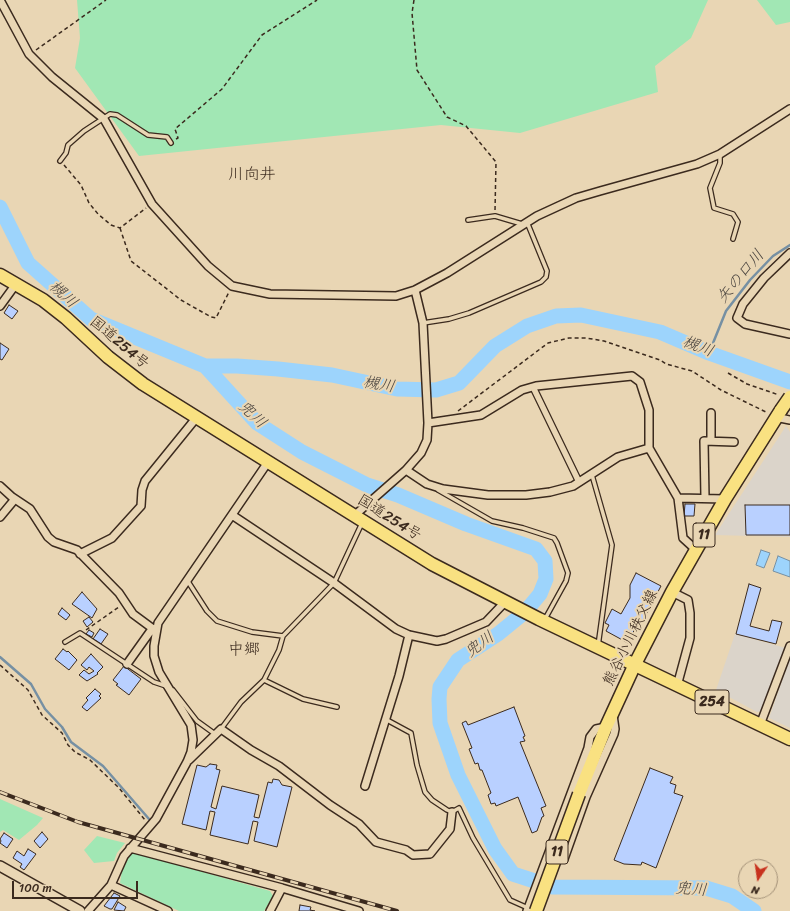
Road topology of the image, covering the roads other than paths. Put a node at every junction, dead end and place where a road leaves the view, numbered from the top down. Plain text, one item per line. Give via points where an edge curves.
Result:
1 (1, 2) edge
2 (790, 109) edge
3 (104, 119) junction
4 (171, 143) road end
5 (720, 154) junction
6 (60, 161) road end
7 (468, 220) dead end
8 (525, 223) junction
9 (733, 239) dead end
10 (790, 254) edge
11 (0, 275) edge
12 (16, 284) junction
13 (415, 290) junction
14 (0, 306) edge
15 (423, 323) junction
16 (790, 334) edge
17 (533, 387) junction
18 (787, 397) edge
19 (711, 413) dead end
20 (778, 413) junction
21 (197, 418) junction
22 (790, 420) edge
23 (428, 421) junction
24 (711, 441) junction
25 (734, 442) dead end
26 (648, 448) junction
27 (268, 462) junction
28 (404, 472) junction
29 (592, 475) junction
30 (579, 482) junction
31 (427, 484) junction
32 (0, 486) edge
33 (678, 498) junction
34 (705, 498) junction
35 (15, 499) junction
36 (725, 499) junction
37 (232, 515) junction
38 (0, 517) edge
39 (359, 518) junction
40 (695, 550) junction
41 (80, 554) junction
42 (187, 579) junction
43 (334, 583) junction
44 (672, 592) junction
45 (507, 603) junction
46 (541, 620) junction
47 (154, 630) junction
48 (409, 635) junction
49 (283, 636) junction
50 (65, 642) dead end
51 (790, 646) edge
52 (598, 647) junction
53 (127, 664) junction
54 (635, 664) junction
55 (264, 680) junction
56 (167, 686) junction
57 (677, 686) junction
58 (338, 707) dead end
59 (612, 713) junction
60 (386, 720) junction
61 (760, 725) junction
62 (606, 727) junction
63 (219, 732) junction
64 (790, 739) edge
65 (188, 762) junction
66 (365, 786) dead end
67 (452, 812) junction
68 (130, 848) junction
69 (546, 860) junction
70 (0, 866) edge
71 (111, 885) junction
72 (282, 888) junction
73 (530, 908) edge
74 (80, 911) edge
75 (88, 911) edge
76 (168, 911) edge
77 (270, 911) edge
78 (359, 911) edge

1 - 3 street via 29,54 52,77
2 - 5 street
3 - 4 lane via 110,114 118,115 148,135 167,137
3 - 6 lane via 68,145
3 - 13 street via 152,204 208,266 232,286 278,294 396,296
5 - 8 street via 697,164 576,198
5 - 9 lane via 720,163 710,188 714,208 733,214 738,222
7 - 8 lane via 495,216
8 - 13 street
8 - 15 lane via 547,271 541,282 469,313
10 - 16 street via 764,278 743,304 737,318 745,324
11 - 12 main road, 国道254号 / 254
12 - 14 street
12 - 21 main road, 国道254号 / 254 via 66,318 108,357 143,384
13 - 15 street
15 - 23 street
17 - 23 street via 512,396 481,415
17 - 26 street via 632,376 640,382 649,410
17 - 30 street
18 - 20 main road, 熊谷小川秩父線 / 11, bridge
19 - 24 street
20 - 22 street
20 - 36 main road, 熊谷小川秩父線 / 11
21 - 27 main road, 国道254号 / 254
21 - 41 street via 145,482 141,506 112,538
23 - 28 street via 424,447
24 - 25 street
24 - 34 street via 704,441
26 - 29 street via 618,457
26 - 33 street
27 - 37 street
27 - 39 main road, 国道254号 / 254
28 - 31 street
28 - 39 street via 376,496
29 - 30 street
29 - 52 lane via 612,545
30 - 31 street via 550,492 507,496 443,489
31 - 46 lane via 492,522 554,538 568,573 566,581
32 - 35 street
33 - 34 street
33 - 40 street via 682,538
34 - 36 street
35 - 38 street
35 - 41 street via 30,509 48,537
36 - 40 main road, 熊谷小川秩父線 / 11
37 - 42 street
37 - 43 street
39 - 43 lane
39 - 45 main road, 国道254号 / 254 via 432,564
40 - 44 main road, 熊谷小川秩父線 / 11
41 - 47 street via 119,593 133,614
42 - 47 street
42 - 49 lane via 207,611 217,621 252,632
43 - 48 street via 396,629
43 - 49 lane
44 - 54 main road, 熊谷小川秩父線 / 11
44 - 57 street via 688,600 690,613 690,638
45 - 46 main road, 国道254号 / 254
45 - 48 street via 486,622 446,639 437,641
46 - 52 main road, 国道254号 / 254
47 - 53 street
47 - 56 street via 154,656
48 - 60 street
49 - 55 lane
50 - 53 lane via 80,633
51 - 61 street
52 - 54 main road, 国道254号 / 254
53 - 56 lane via 154,682
54 - 57 main road, 国道254号 / 254
54 - 59 main road, 熊谷小川秩父線 / 11
55 - 58 lane via 303,699
55 - 63 lane via 241,702
56 - 63 lane via 176,693 198,721
56 - 65 street via 191,725 193,740
57 - 61 main road, 国道254号 / 254
59 - 62 main road, 熊谷小川秩父線 / 11
59 - 69 street via 614,734 586,797 564,859
60 - 66 street
60 - 67 lane via 411,733 425,792 432,800
61 - 64 main road, 国道254号 / 254
62 - 69 street via 596,729 590,737
62 - 73 main road, 熊谷小川秩父線 / 11, bridge
63 - 65 street
63 - 67 street via 279,766 359,824 381,845 396,847 413,854 430,854 450,829
65 - 68 street via 150,826
67 - 73 lane via 459,808 510,900
68 - 71 street via 120,863
68 - 72 street
69 - 73 street
70 - 74 street
71 - 75 street
71 - 76 street
72 - 77 street
72 - 78 street

